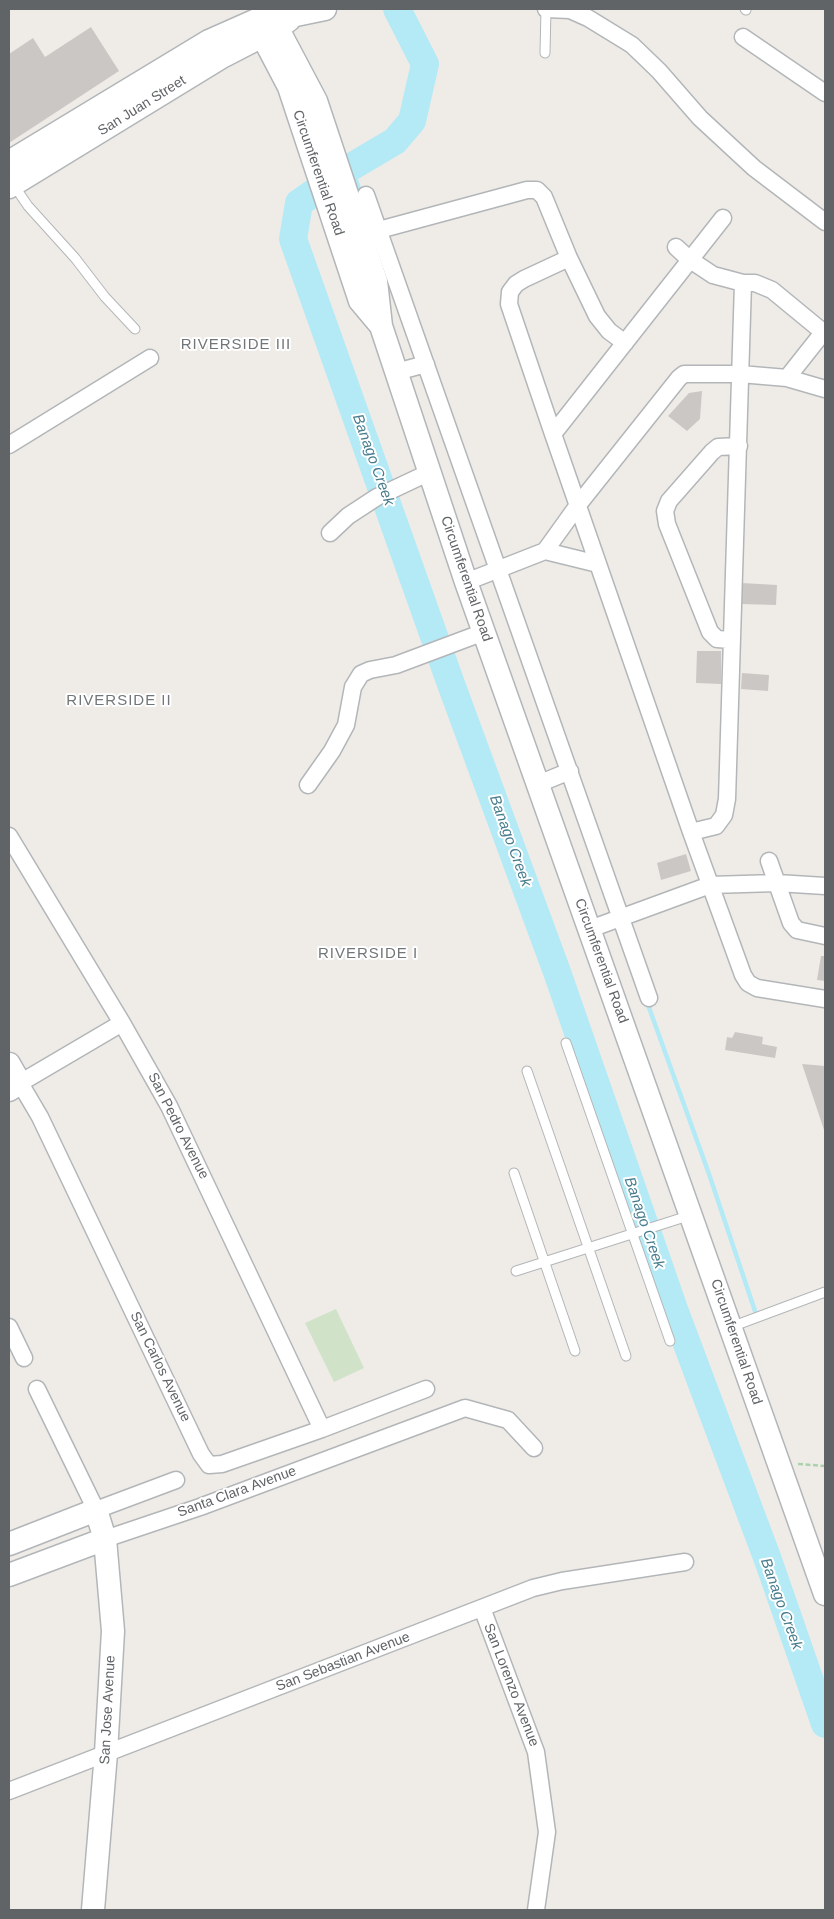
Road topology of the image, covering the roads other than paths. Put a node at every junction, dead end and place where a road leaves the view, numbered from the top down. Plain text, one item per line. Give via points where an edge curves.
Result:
1 (325, 9) edge
2 (546, 9) edge
3 (268, 19) edge
4 (743, 37) dead end
5 (545, 53) dead end
6 (825, 93) edge
7 (9, 162) edge
8 (10, 183) edge
9 (351, 208) junction
10 (723, 218) dead end
11 (825, 222) edge
12 (379, 230) junction
13 (676, 246) dead end
14 (569, 258) junction
15 (689, 259) junction
16 (744, 283) junction
17 (135, 329) dead end
18 (824, 331) edge
19 (625, 343) junction
20 (150, 358) dead end
21 (414, 367) junction
22 (740, 374) junction
23 (787, 378) junction
24 (825, 389) edge
25 (553, 434) junction
26 (9, 445) edge
27 (739, 446) junction
28 (430, 472) junction
29 (578, 505) junction
30 (330, 533) dead end
31 (545, 551) junction
32 (598, 564) junction
33 (487, 573) junction
34 (484, 632) junction
35 (731, 640) junction
36 (558, 776) junction
37 (308, 785) dead end
38 (691, 832) junction
39 (9, 836) edge
40 (769, 861) dead end
41 (777, 883) junction
42 (710, 885) junction
43 (825, 886) edge
44 (609, 921) junction
45 (825, 936) edge
46 (649, 998) dead end
47 (825, 999) edge
48 (122, 1022) junction
49 (566, 1044) dead end
50 (9, 1064) edge
51 (527, 1071) dead end
52 (15, 1086) edge
53 (514, 1173) dead end
54 (692, 1215) junction
55 (636, 1232) junction
56 (588, 1248) junction
57 (544, 1262) junction
58 (516, 1271) dead end
59 (825, 1292) edge
60 (9, 1327) edge
61 (731, 1327) junction
62 (670, 1341) dead end
63 (575, 1351) dead end
64 (626, 1356) dead end
65 (24, 1358) dead end
66 (37, 1389) dead end
67 (426, 1390) dead end
68 (322, 1429) junction
69 (534, 1448) dead end
70 (176, 1480) dead end
71 (96, 1510) junction
72 (105, 1539) junction
73 (9, 1544) edge
74 (685, 1562) dead end
75 (9, 1575) edge
76 (825, 1594) edge
77 (482, 1608) junction
78 (106, 1753) junction
79 (9, 1791) edge
80 (92, 1910) edge
81 (536, 1910) edge

1 - 3 main road
2 - 5 lane
2 - 11 street via 570,10 632,45 700,118 754,168
3 - 7 main road, San Juan Street via 209,41
3 - 8 main road, San Juan Street via 220,58
3 - 9 main road, Circumferential Road via 289,87
4 - 6 street
8 - 17 lane via 105,298
9 - 12 street
9 - 21 main road, Circumferential Road via 376,281 381,326
10 - 15 street
12 - 14 street via 527,190 538,190 544,197
12 - 21 street
13 - 15 street
14 - 19 street via 602,324
14 - 25 street via 524,279 510,292 509,304
15 - 16 street via 713,275
15 - 19 street
16 - 18 street via 755,283 772,290
16 - 22 street
18 - 23 street
19 - 25 street
20 - 26 street
21 - 28 main road, Circumferential Road
21 - 33 street
22 - 23 street
22 - 27 street
22 - 29 street via 692,373 679,378
23 - 24 street
25 - 29 street
27 - 35 street
27 - 35 street via 718,447 712,452 665,511 667,524 710,632 717,639
28 - 30 street via 384,493 348,516
28 - 33 main road, Circumferential Road
29 - 31 street
29 - 32 street
31 - 32 street
31 - 33 street
32 - 38 street
33 - 34 main road, Circumferential Road
33 - 36 street
34 - 36 main road, Circumferential Road
34 - 37 street via 396,665 362,674 353,688 346,725 332,752
35 - 38 street via 724,815 716,826
36 - 44 main road, Circumferential Road
36 - 44 street
38 - 42 street
39 - 48 street, San Pedro Avenue
40 - 41 street
41 - 42 street
41 - 43 street
41 - 45 street via 791,923 798,930
42 - 44 street
42 - 47 street via 748,983 757,988
44 - 46 street
44 - 54 main road, Circumferential Road
48 - 52 street
48 - 68 street, San Pedro Avenue via 186,1141
49 - 55 lane
50 - 52 main road, San Carlos Avenue
51 - 56 lane
52 - 68 street, San Carlos Avenue via 40,1117 208,1464 222,1464
53 - 57 lane
54 - 55 lane
54 - 61 main road, Circumferential Road
55 - 56 lane
55 - 62 lane
56 - 57 lane
56 - 64 lane
57 - 58 lane
57 - 63 lane
59 - 61 lane
60 - 65 street
61 - 76 main road, Circumferential Road
66 - 71 street
67 - 68 street, San Carlos Avenue
69 - 72 street, Santa Clara Avenue via 508,1420 465,1408
70 - 71 street
71 - 72 main road, San Jose Avenue
71 - 73 main road
72 - 75 main road, Santa Clara Avenue
72 - 78 main road, San Jose Avenue via 113,1631
74 - 77 street, San Sebastian Avenue via 562,1581 533,1588
77 - 78 street, San Sebastian Avenue
77 - 81 street, San Lorenzo Avenue via 536,1752 547,1832
78 - 79 street, San Sebastian Avenue
78 - 80 main road, San Jose Avenue

